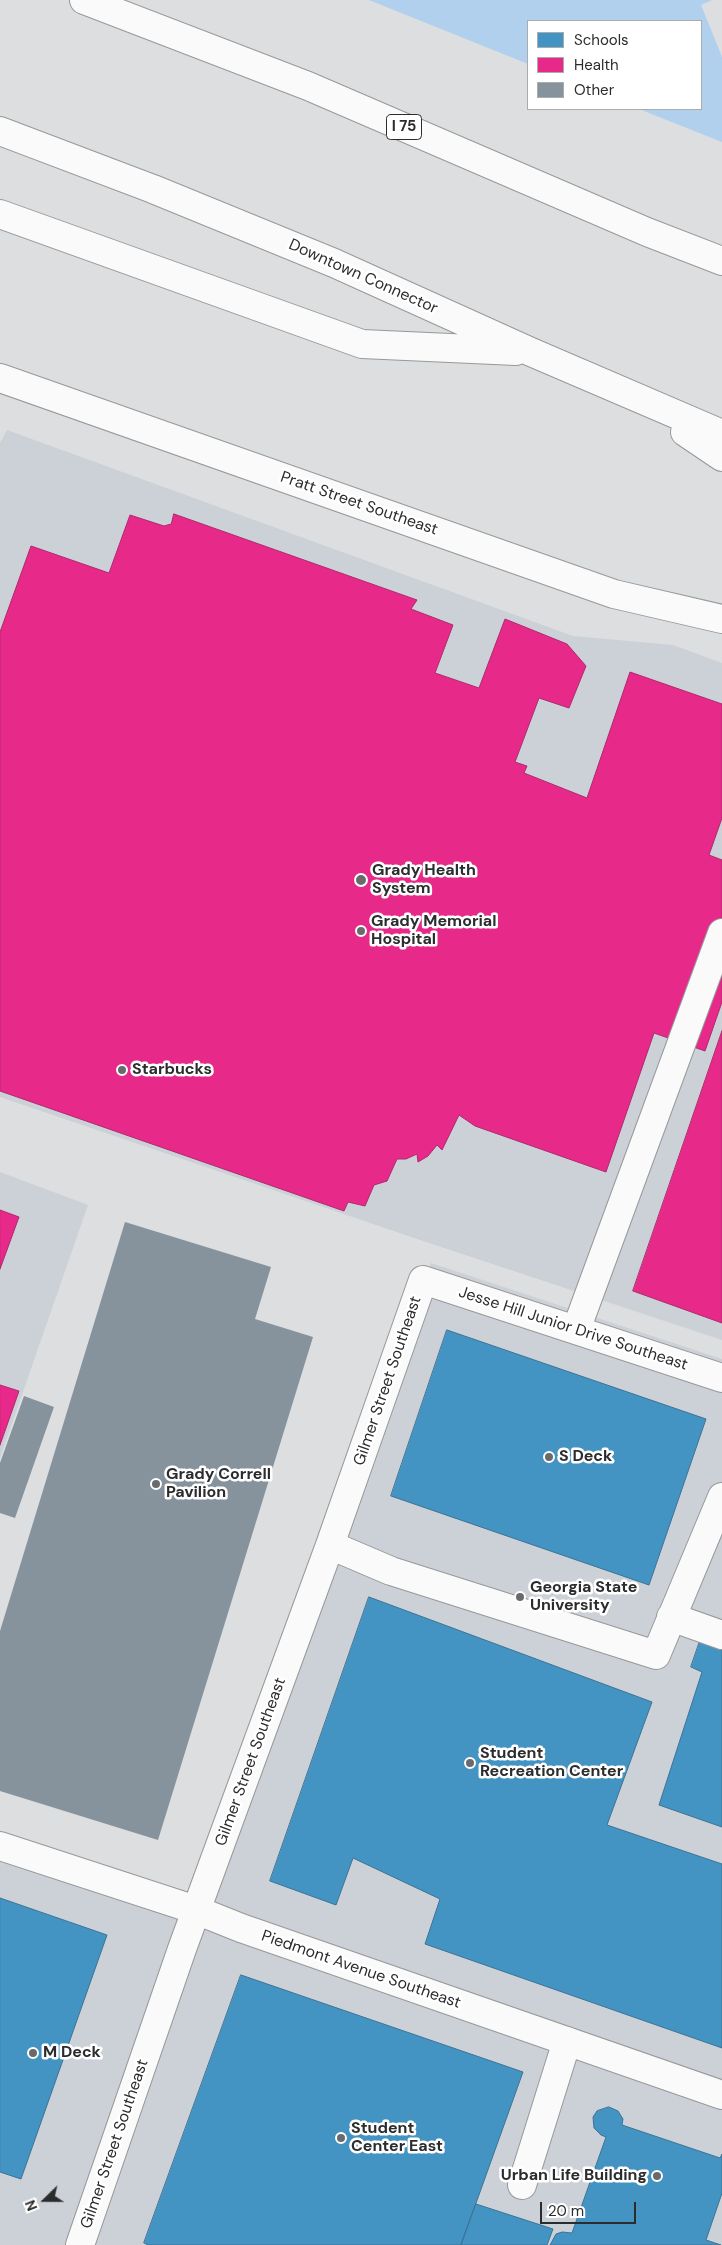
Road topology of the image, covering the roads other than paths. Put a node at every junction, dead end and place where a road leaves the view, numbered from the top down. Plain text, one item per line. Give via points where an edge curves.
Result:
1 (84, 0) edge
2 (0, 131) edge
3 (0, 214) edge
4 (722, 261) edge
5 (531, 352) junction
6 (0, 378) edge
7 (629, 395) junction
8 (722, 434) edge
9 (722, 457) edge
10 (722, 619) edge
11 (722, 933) edge
12 (423, 1280) joint
13 (576, 1330) junction
14 (722, 1378) edge
15 (722, 1497) edge
16 (330, 1545) junction
17 (671, 1617) junction
18 (722, 1635) edge
19 (0, 1846) edge
20 (196, 1910) junction
21 (567, 2042) junction
22 (722, 2095) edge
23 (522, 2185) dead end
24 (80, 2245) edge

1 - 4 main road, I 75 via 308,86
2 - 5 main road, Downtown Connector via 334,263
3 - 5 main road via 362,344
5 - 7 main road, Downtown Connector
6 - 10 main road, Pratt Street Southeast via 614,594
7 - 8 main road, Downtown Connector
7 - 9 main road
11 - 13 main road
12 - 13 main road, Jesse Hill Junior Drive Southeast
12 - 16 main road, Gilmer Street Southeast
13 - 14 main road, Jesse Hill Junior Drive Southeast
15 - 17 main road
16 - 17 main road via 391,1571 656,1655
16 - 20 main road, Gilmer Street Southeast
17 - 18 main road
19 - 20 main road, Piedmont Avenue Southeast
20 - 21 main road, Piedmont Avenue Southeast
20 - 24 main road, Gilmer Street Southeast
21 - 22 main road, Piedmont Avenue Southeast
21 - 23 main road

